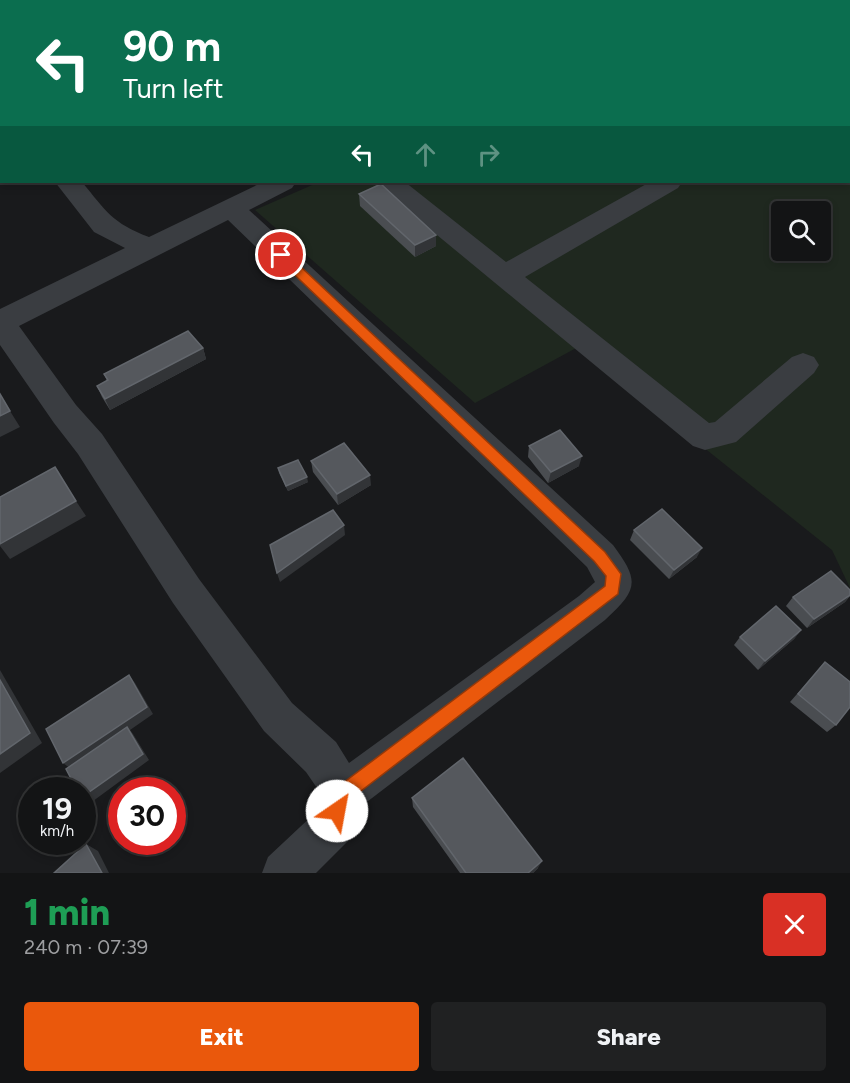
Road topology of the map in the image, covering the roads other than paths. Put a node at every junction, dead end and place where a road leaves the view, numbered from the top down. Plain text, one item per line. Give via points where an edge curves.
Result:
1 (69, 183) edge
2 (281, 183) edge
3 (390, 183) edge
4 (667, 183) edge
5 (230, 207) junction
6 (149, 247) junction
7 (506, 275) junction
8 (0, 322) edge
9 (803, 365) dead end
10 (341, 795) junction
11 (292, 868) edge

1 - 6 street via 104,226
2 - 5 street
3 - 7 street
4 - 7 street
5 - 6 street
5 - 10 street via 600,556 613,574 613,590 592,608
6 - 8 street
7 - 9 street via 705,437 724,433
8 - 10 street via 110,472 186,591 278,717 321,757
10 - 11 street via 333,826

